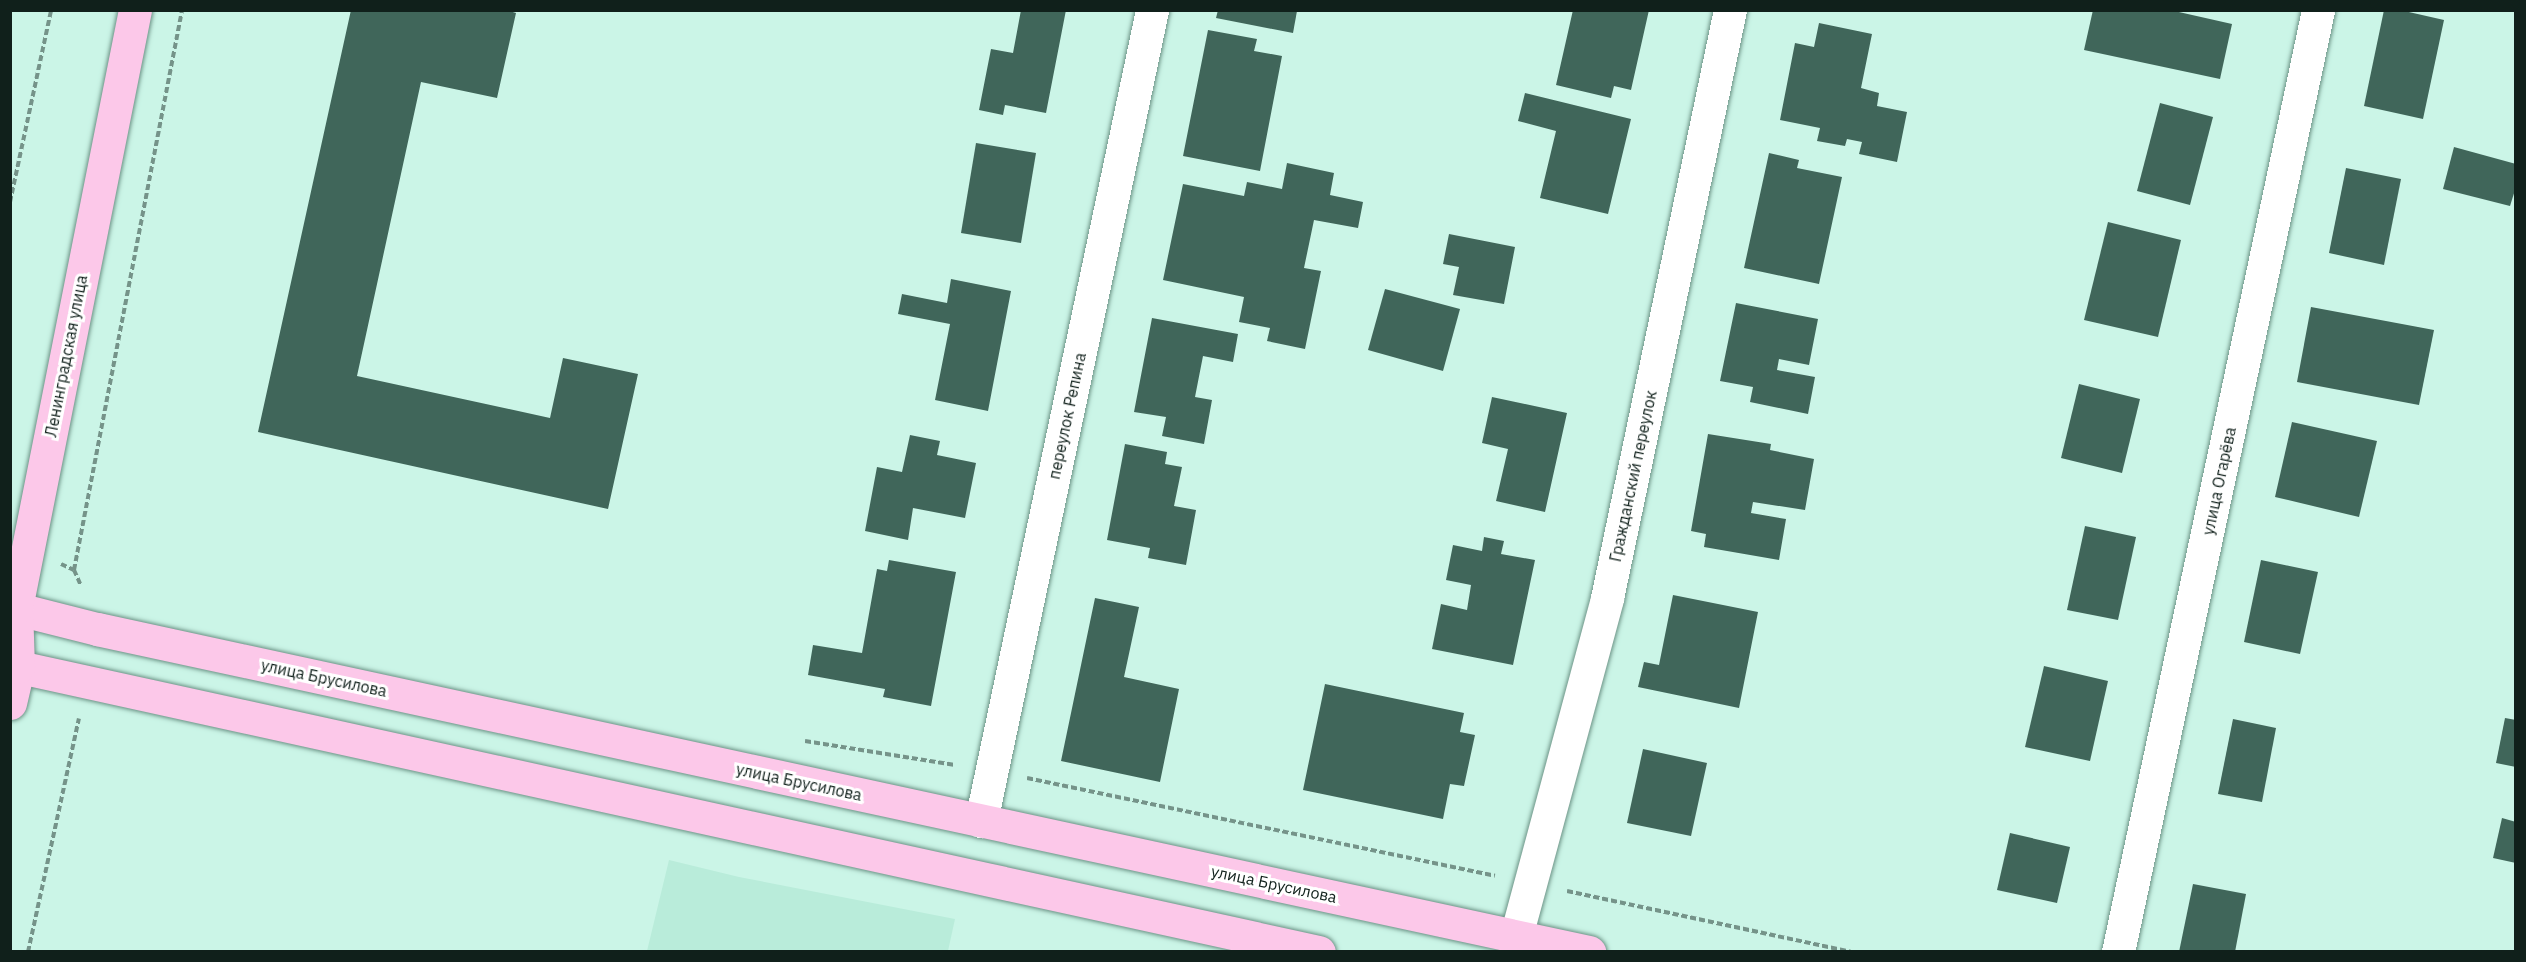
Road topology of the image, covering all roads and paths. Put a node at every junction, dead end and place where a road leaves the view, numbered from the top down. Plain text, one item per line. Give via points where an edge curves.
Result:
1 (51, 10) edge
2 (135, 10) edge
3 (182, 10) edge
4 (1152, 10) edge
5 (1730, 10) edge
6 (2318, 10) edge
7 (10, 202) edge
8 (74, 570) dead end
9 (13, 607) edge
10 (14, 666) edge
11 (10, 703) edge
12 (81, 710) dead end
13 (981, 821) junction
14 (1516, 936) junction
15 (28, 951) edge
16 (1319, 951) edge
17 (1589, 951) edge
18 (2118, 951) edge

1 - 7 path
2 - 9 main road, Ленинградская улица
3 - 8 path
4 - 13 street, переулок Репина
5 - 14 street, Гражданский переулок via 1607,598
6 - 18 street, улица Огарёва
9 - 10 main road, Ленинградская улица
9 - 13 main road, улица Брусилова via 97,629
10 - 11 main road, Ленинградская улица
10 - 16 main road
12 - 15 path
13 - 14 main road, улица Брусилова
14 - 17 main road, улица Брусилова

